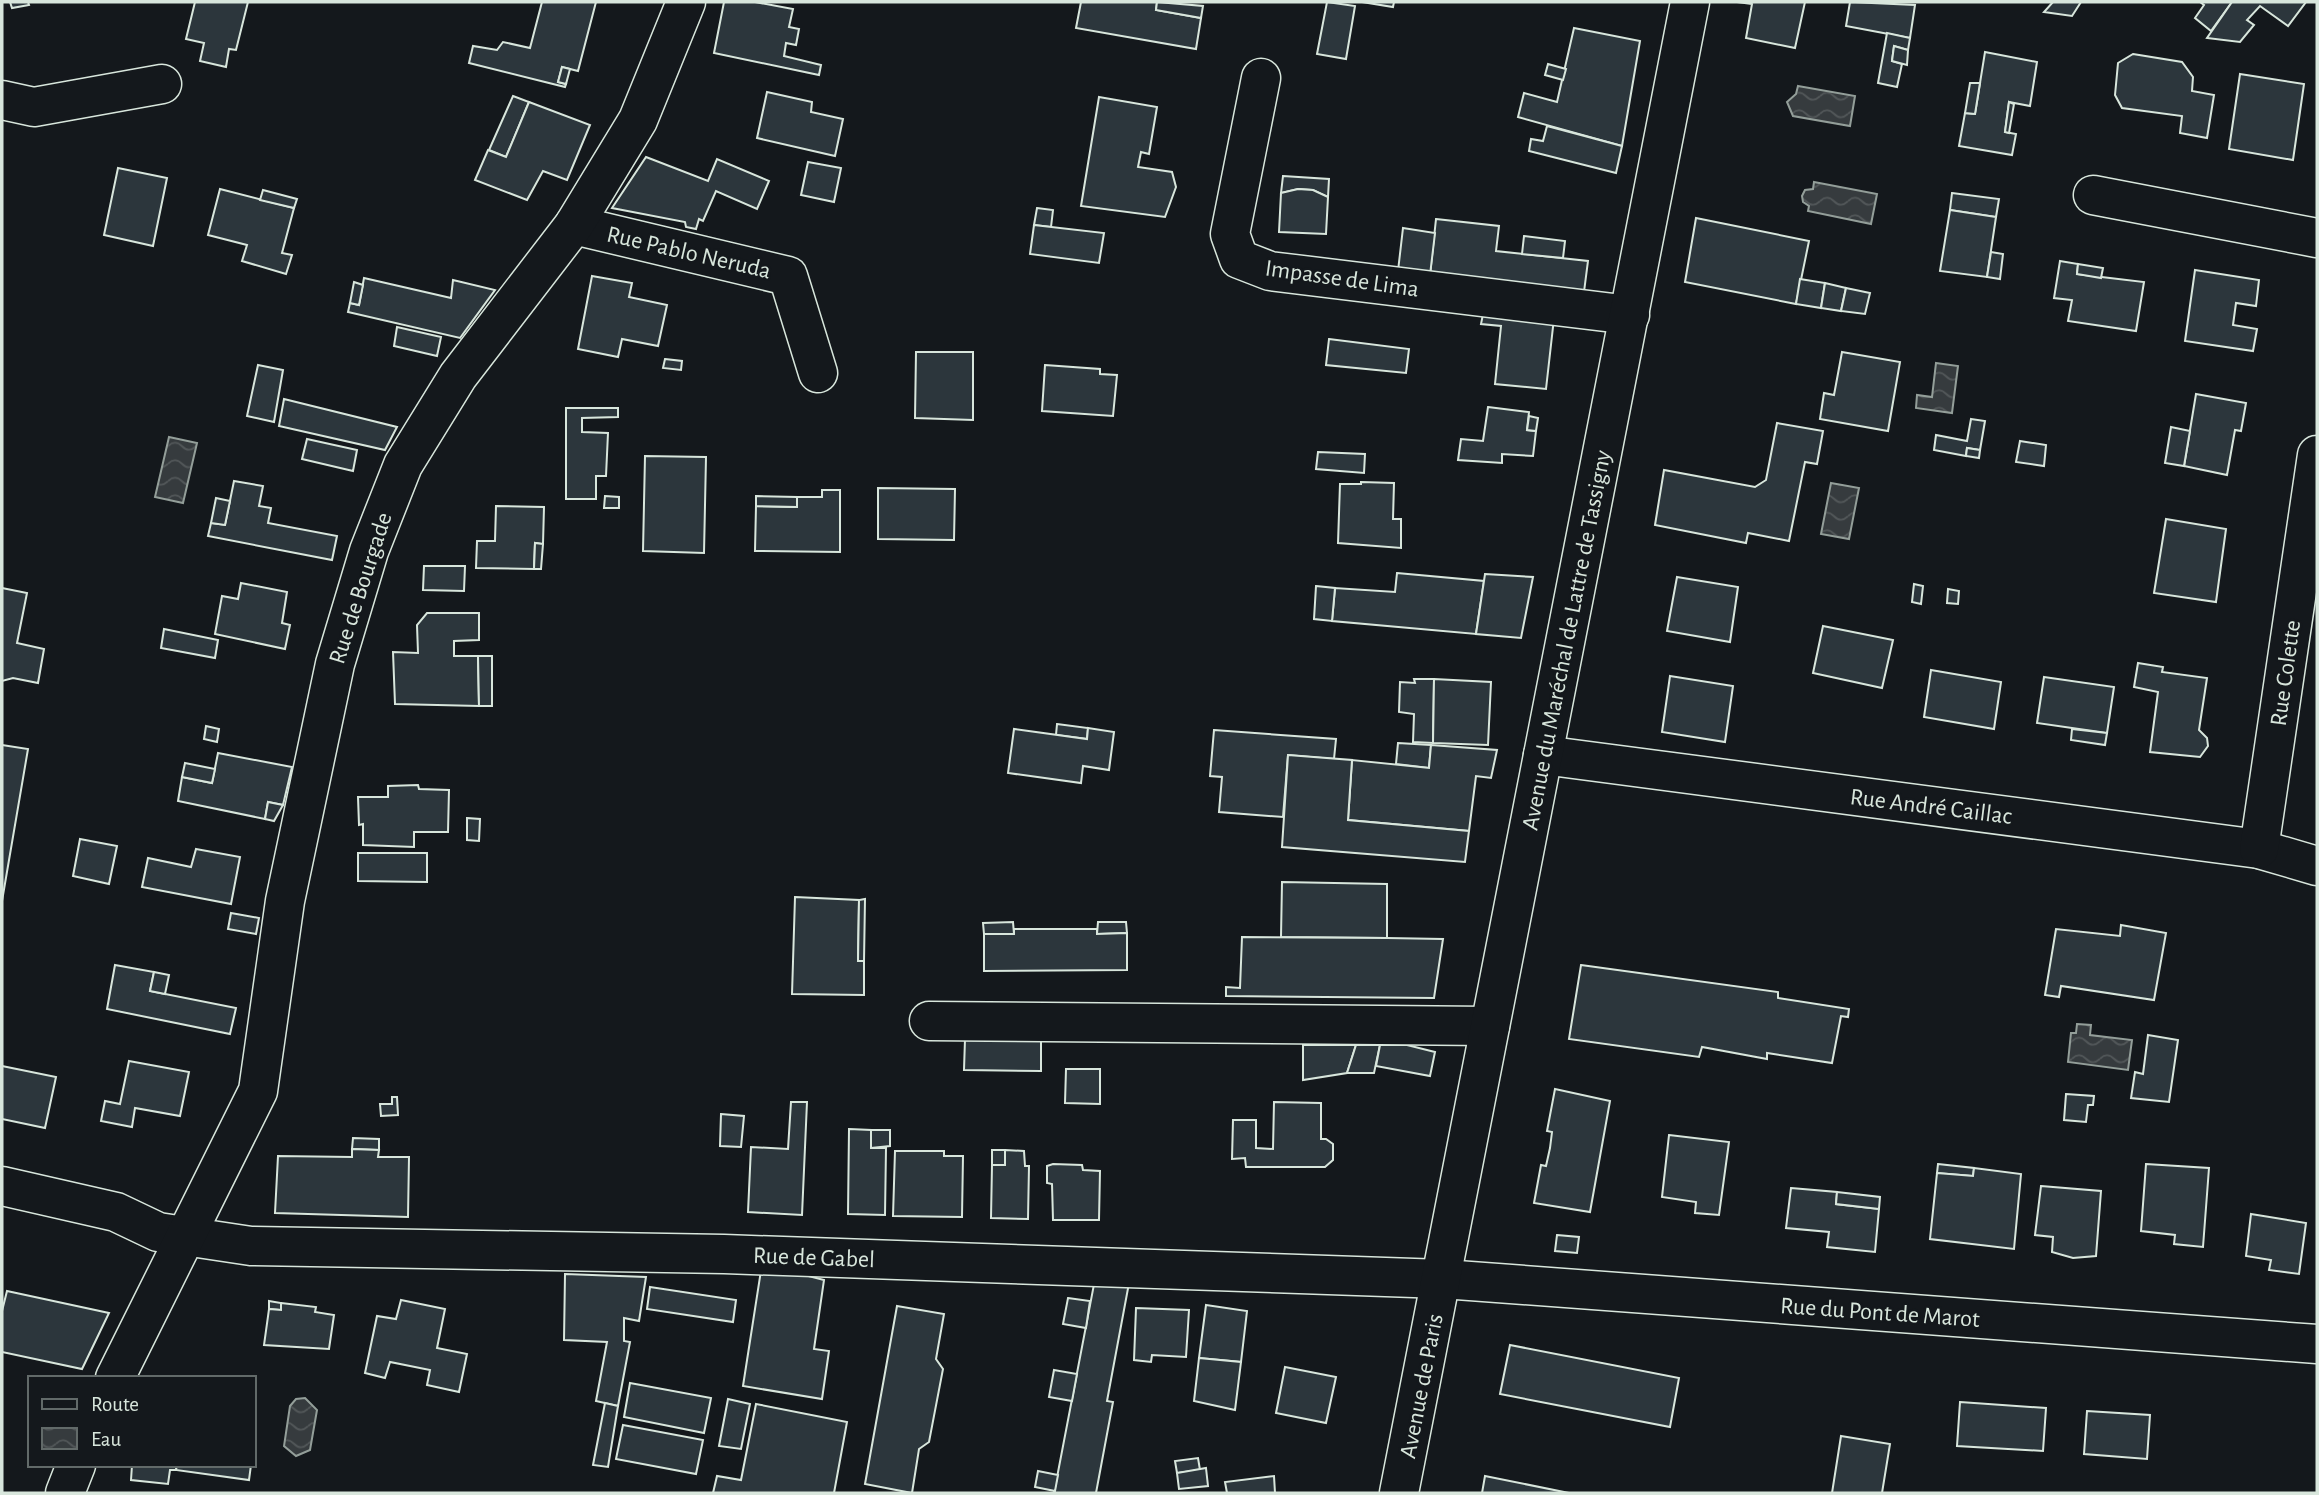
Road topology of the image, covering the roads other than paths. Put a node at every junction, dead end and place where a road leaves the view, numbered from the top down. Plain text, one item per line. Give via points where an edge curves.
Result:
1 (686, 2) edge
2 (1690, 2) edge
3 (1261, 78) dead end
4 (162, 85) dead end
5 (2, 100) edge
6 (2093, 195) dead end
7 (574, 225) junction
8 (2317, 237) edge
9 (1629, 315) junction
10 (818, 373) dead end
11 (2317, 455) edge
12 (1543, 755) junction
13 (2259, 849) junction
14 (2317, 866) edge
15 (929, 1021) dead end
16 (1490, 1026) junction
17 (2, 1186) edge
18 (186, 1236) junction
19 (1443, 1279) junction
20 (2317, 1345) edge
21 (116, 1376) edge
22 (75, 1467) edge
23 (65, 1493) edge
24 (1399, 1493) edge

1 - 7 street, Rue de Bourgade via 638,120
2 - 9 street, Avenue du Maréchal de Lattre de Tassigny
3 - 9 street, Impasse de Lima via 1230,234 1239,259 1270,271
4 - 5 street via 34,107
6 - 8 street
7 - 10 street, Rue Pablo Neruda via 788,276
7 - 18 street, Rue de Bourgade via 458,376 403,465 369,551 334,664 285,901 258,1091
9 - 12 street, Avenue du Maréchal de Lattre de Tassigny
11 - 13 street, Rue Colette
12 - 13 street, Rue André Caillac
12 - 16 street, Avenue du Maréchal de Lattre de Tassigny
13 - 14 street, Rue André Caillac
15 - 16 street
16 - 19 street, Avenue du Maréchal de Lattre de Tassigny
17 - 18 street, Rue de Gabel via 116,1212 158,1232
18 - 19 street, Rue de Gabel via 251,1246 738,1255
18 - 21 street, Rue de Bourgade
19 - 20 street, Rue du Pont de Marot
19 - 24 street, Avenue de Paris
22 - 23 street

